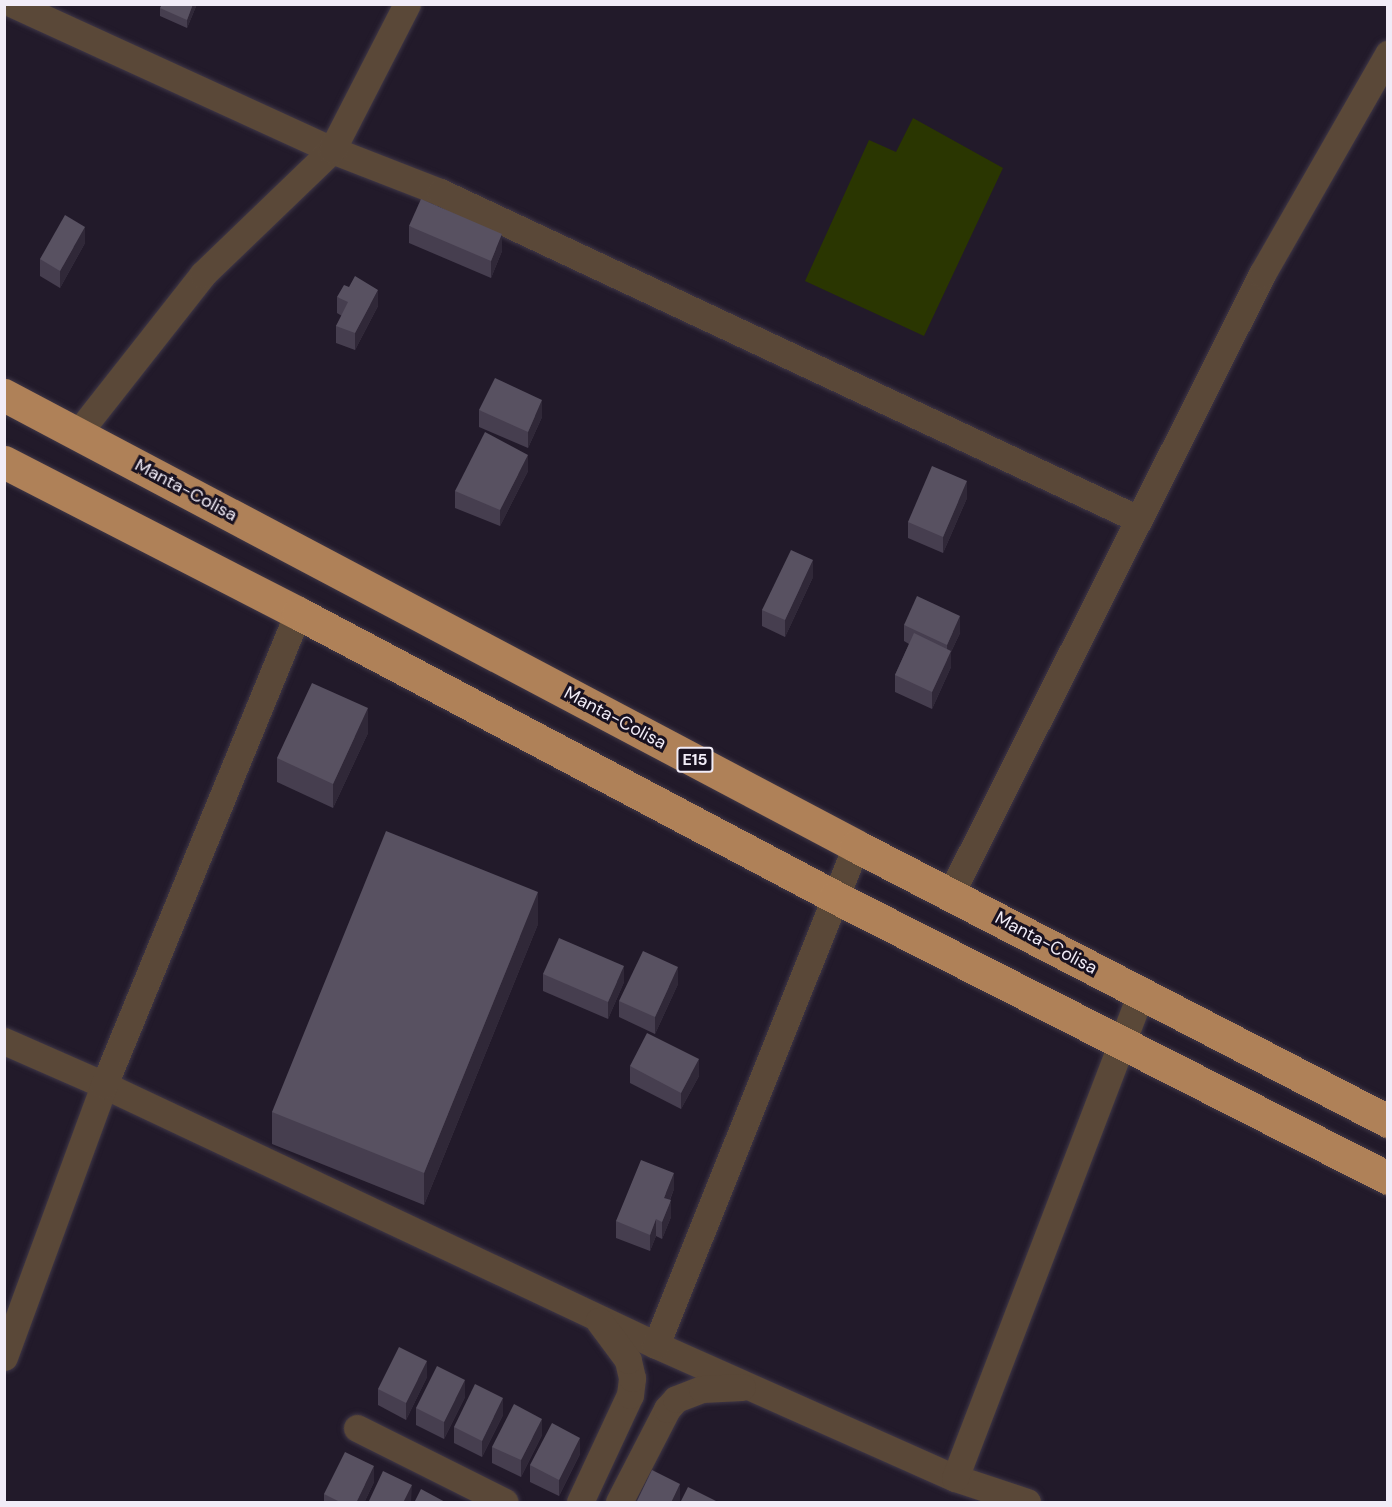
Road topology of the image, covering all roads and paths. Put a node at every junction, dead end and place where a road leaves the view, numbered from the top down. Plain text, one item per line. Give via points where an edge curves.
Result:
1 (13, 4) edge
2 (407, 4) edge
3 (1388, 54) edge
4 (332, 150) junction
5 (4, 395) edge
6 (78, 433) junction
7 (4, 462) edge
8 (1138, 519) junction
9 (298, 613) junction
10 (856, 846) junction
11 (951, 893) junction
12 (835, 897) junction
13 (1141, 993) junction
14 (4, 1041) edge
15 (1121, 1043) junction
16 (104, 1084) junction
17 (1388, 1120) edge
18 (1388, 1178) edge
19 (13, 1301) edge
20 (594, 1316) junction
21 (656, 1345) junction
22 (4, 1357) edge
23 (752, 1388) junction
24 (618, 1424) junction
25 (357, 1428) dead end
26 (651, 1440) junction
27 (956, 1478) junction
28 (505, 1503) edge
29 (580, 1503) edge
30 (619, 1503) edge
31 (1027, 1503) edge

1 - 4 street
2 - 4 street
3 - 8 street via 1262,274
4 - 6 street via 203,273
4 - 8 street via 440,192
5 - 6 highway, Manta-Colisa / E15
6 - 10 highway, Manta-Colisa / E15
7 - 9 highway
8 - 11 street
9 - 12 highway
9 - 16 street
10 - 11 highway, Manta-Colisa / E15
10 - 12 street
11 - 13 highway, Manta-Colisa / E15
12 - 15 highway
12 - 21 street
13 - 15 street
13 - 17 highway, Manta-Colisa / E15
14 - 16 street
15 - 18 highway
15 - 27 street
16 - 19 street via 52,1230
16 - 20 street
19 - 22 street
20 - 21 street
20 - 24 street via 621,1346 628,1360 630,1395
21 - 23 street
23 - 26 street via 702,1389 676,1399
23 - 27 street
24 - 26 street
24 - 29 street
25 - 28 street
26 - 30 street
27 - 31 street

